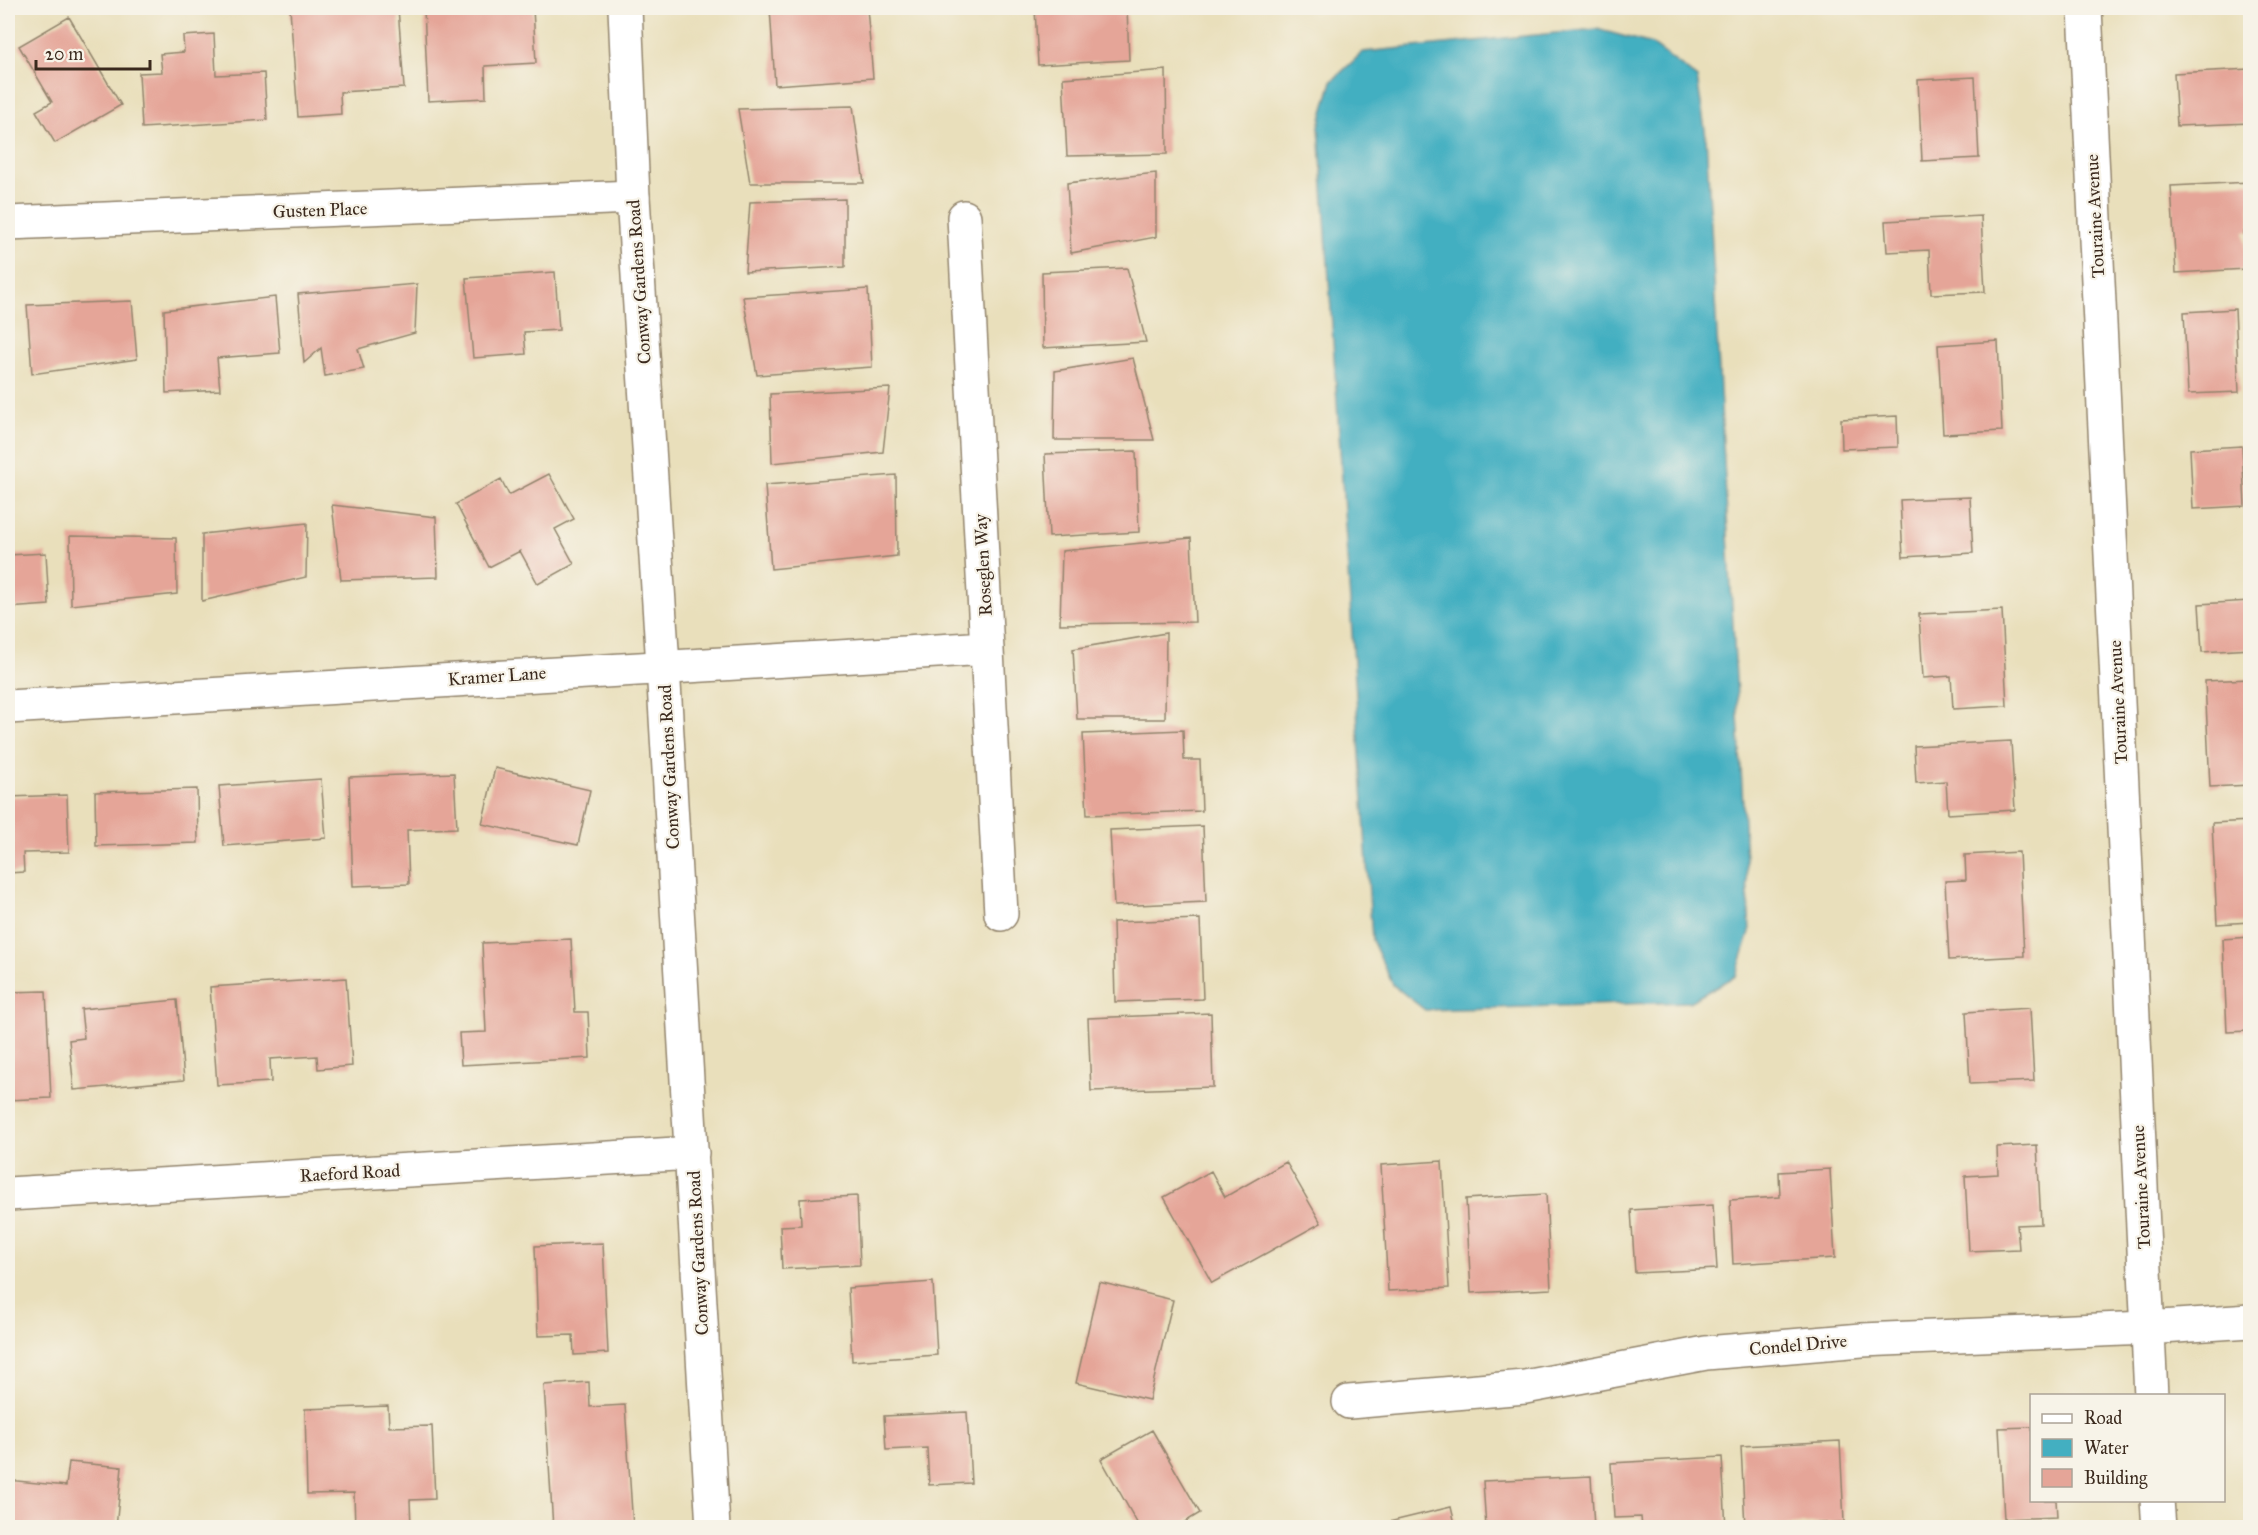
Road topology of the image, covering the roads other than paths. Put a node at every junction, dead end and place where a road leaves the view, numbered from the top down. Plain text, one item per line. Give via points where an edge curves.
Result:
1 (625, 8) edge
2 (2085, 8) edge
3 (633, 197) junction
4 (964, 216) dead end
5 (8, 223) edge
6 (987, 648) junction
7 (663, 666) junction
8 (8, 707) edge
9 (1001, 914) dead end
10 (692, 1153) junction
11 (8, 1194) edge
12 (2250, 1321) edge
13 (2147, 1328) junction
14 (2151, 1394) edge
15 (1349, 1402) dead end
16 (2157, 1502) edge
17 (713, 1527) edge
18 (2158, 1527) edge

1 - 3 street, Conway Gardens Road
2 - 13 street, Touraine Avenue
3 - 5 street, Gusten Place
3 - 7 street, Conway Gardens Road
4 - 6 street, Roseglen Way
6 - 7 street, Kramer Lane
6 - 9 street, Roseglen Way
7 - 8 street, Kramer Lane
7 - 10 street, Conway Gardens Road
10 - 11 street, Raeford Road
10 - 17 street, Conway Gardens Road
12 - 13 street, Condel Drive
13 - 14 street, Touraine Avenue
13 - 15 street, Condel Drive via 1862,1340 1706,1353 1525,1387
16 - 18 street

